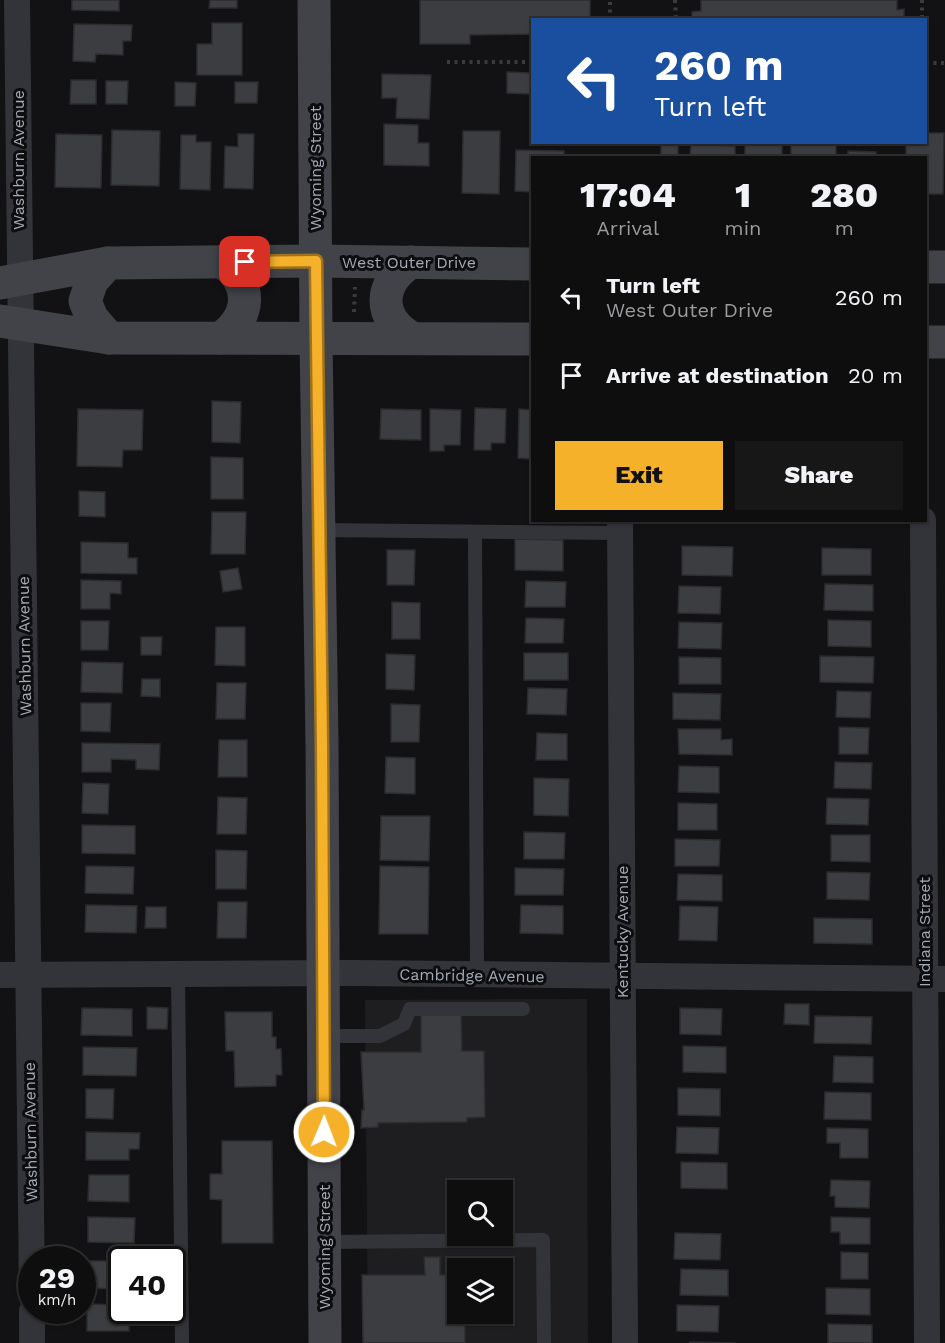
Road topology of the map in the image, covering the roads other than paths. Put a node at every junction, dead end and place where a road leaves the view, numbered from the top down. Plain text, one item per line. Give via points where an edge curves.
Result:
1 (17, 0) edge
2 (314, 0) edge
3 (316, 261) junction
4 (223, 262) junction
5 (411, 262) junction
6 (108, 263) junction
7 (531, 264) edge
8 (927, 267) edge
9 (945, 267) edge
10 (10, 281) edge
11 (10, 323) edge
12 (109, 338) junction
13 (220, 338) junction
14 (316, 338) junction
15 (412, 338) junction
16 (531, 339) edge
17 (927, 342) edge
18 (945, 342) edge
19 (923, 522) edge
20 (620, 527) edge
21 (319, 530) junction
22 (475, 532) junction
23 (324, 973) junction
24 (178, 974) junction
25 (0, 975) edge
26 (28, 975) junction
27 (477, 975) junction
28 (622, 976) junction
29 (935, 979) edge
30 (523, 1009) dead end
31 (325, 1036) junction
32 (324, 1242) junction
33 (31, 1246) edge
34 (32, 1324) edge
35 (32, 1343) edge
36 (182, 1343) edge
37 (325, 1343) edge
38 (544, 1343) edge
39 (625, 1343) edge
40 (927, 1343) edge

1 - 10 street, Washburn Avenue
2 - 3 main road, Wyoming Street
3 - 4 main road, West Outer Drive
3 - 5 main road, West Outer Drive
3 - 14 main road, Wyoming Street
4 - 6 main road, West Outer Drive
4 - 13 main road via 238,277 245,300 237,323
5 - 7 main road, West Outer Drive
5 - 15 main road via 392,278 386,301 392,322
6 - 10 main road, West Outer Drive
6 - 12 main road via 92,281 86,301 92,318
8 - 9 main road
10 - 11 street, Washburn Avenue
11 - 12 main road
11 - 26 street, Washburn Avenue
12 - 13 main road
13 - 14 main road
14 - 15 main road
14 - 21 main road, Wyoming Street
15 - 16 main road
17 - 18 main road
19 - 29 street, Indiana Street
20 - 22 lane
20 - 28 street, Kentucky Avenue
21 - 22 lane
21 - 23 main road, Wyoming Street
22 - 27 lane
23 - 24 street, Cambridge Avenue
23 - 27 street, Cambridge Avenue
23 - 31 main road, Wyoming Street
24 - 26 street, Cambridge Avenue
24 - 36 lane
25 - 26 street, Cambridge Avenue
26 - 33 street, Washburn Avenue
27 - 28 street, Cambridge Avenue
28 - 29 street, Cambridge Avenue
28 - 39 street, Kentucky Avenue
29 - 40 street, Indiana Street
30 - 31 lane via 410,1009 404,1024 380,1036
31 - 32 main road, Wyoming Street
32 - 37 main road, Wyoming Street
32 - 38 lane via 543,1240
34 - 35 street

